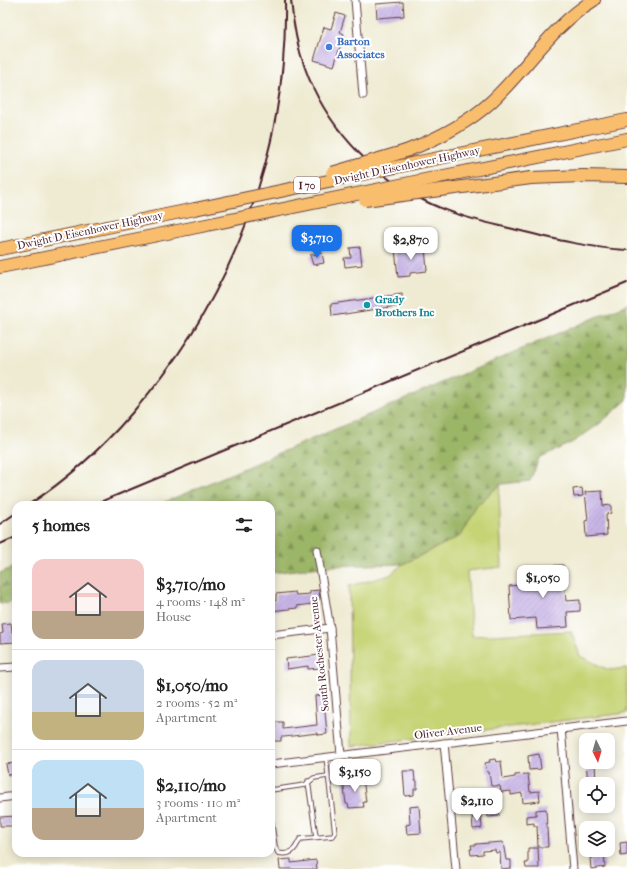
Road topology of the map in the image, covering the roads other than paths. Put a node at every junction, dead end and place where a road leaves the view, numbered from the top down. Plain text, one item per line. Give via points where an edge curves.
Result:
1 (355, 0) edge
2 (594, 0) edge
3 (363, 95) dead end
4 (627, 120) edge
5 (627, 139) edge
6 (627, 177) edge
7 (266, 194) junction
8 (276, 210) junction
9 (0, 249) edge
10 (0, 267) edge
11 (317, 550) dead end
12 (330, 628) junction
13 (275, 635) edge
14 (12, 667) edge
15 (0, 668) edge
16 (627, 721) edge
17 (560, 728) junction
18 (444, 742) junction
19 (340, 755) junction
20 (326, 757) junction
21 (275, 763) edge
22 (328, 776) junction
23 (308, 781) junction
24 (275, 789) edge
25 (12, 796) edge
26 (0, 798) edge
27 (316, 838) junction
28 (275, 846) edge
29 (456, 869) edge
30 (573, 869) edge

1 - 3 street
2 - 7 highway, bridge via 568,19 507,86 465,122 406,151
4 - 7 highway, Dwight D Eisenhower Highway / I 70, bridge
5 - 8 highway, Dwight D Eisenhower Highway / I 70, bridge
6 - 8 highway, bridge via 531,178
7 - 9 highway, Dwight D Eisenhower Highway / I 70, bridge
8 - 10 highway, Dwight D Eisenhower Highway / I 70, bridge
11 - 12 street, South Rochester Avenue
12 - 13 street
12 - 19 street, South Rochester Avenue
14 - 15 street
16 - 17 street, Oliver Avenue
17 - 18 street, Oliver Avenue
17 - 30 street
18 - 19 street, Oliver Avenue
18 - 29 street
19 - 20 street, Oliver Avenue
20 - 21 street, Oliver Avenue
20 - 22 lane
22 - 23 lane
22 - 27 lane via 335,833 333,836
23 - 24 lane via 305,785
23 - 27 lane
25 - 26 street
27 - 28 lane via 300,839 292,853 284,855 278,853

